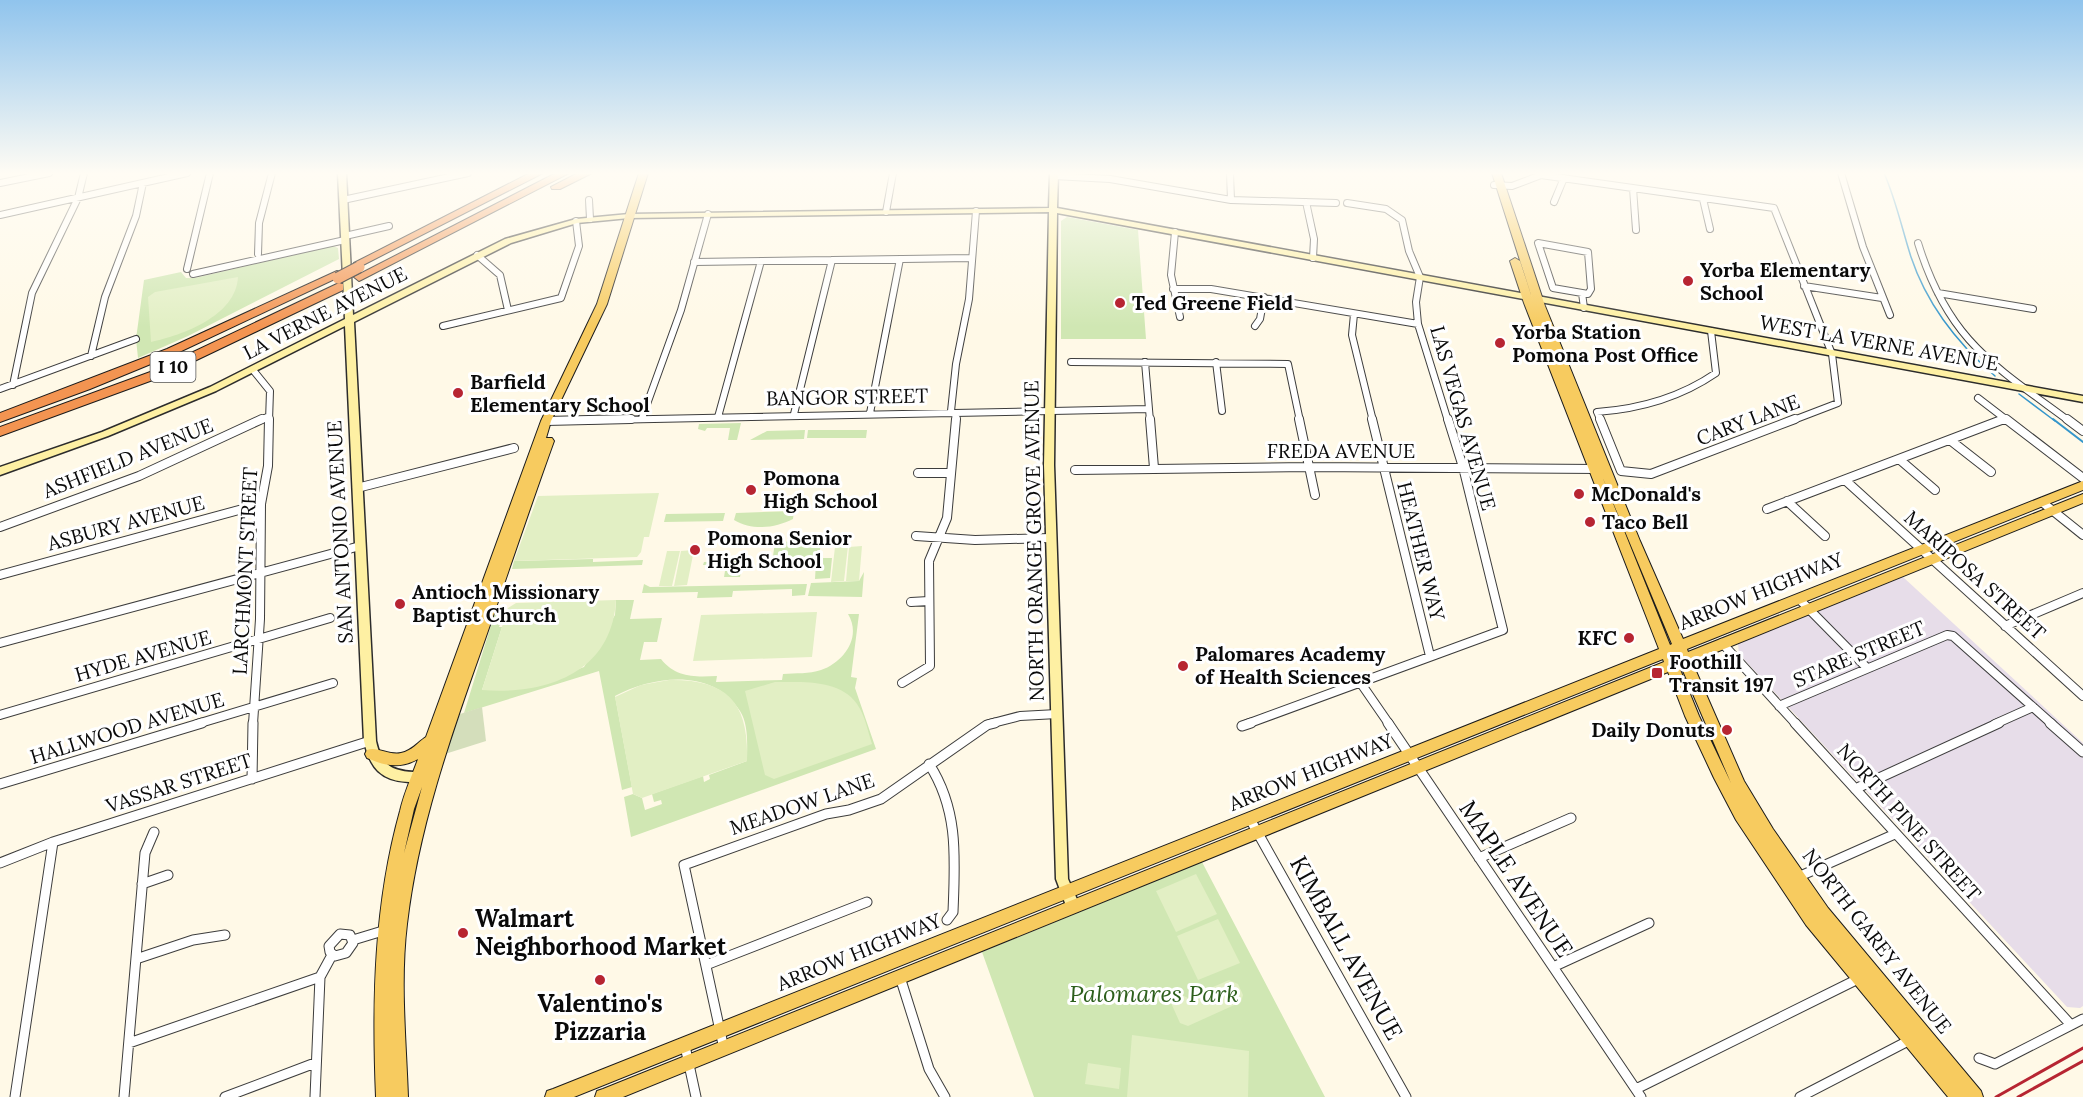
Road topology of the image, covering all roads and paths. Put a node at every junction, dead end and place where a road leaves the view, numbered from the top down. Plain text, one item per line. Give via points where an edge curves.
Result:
1 (65, 224) edge
2 (135, 224) edge
3 (197, 224) edge
4 (259, 224) edge
5 (345, 224) edge
6 (442, 224) edge
7 (447, 224) edge
8 (452, 224) edge
9 (463, 224) edge
10 (475, 224) edge
11 (565, 224) edge
12 (576, 224) edge
13 (630, 224) edge
14 (705, 224) edge
15 (975, 224) edge
16 (1053, 224) edge
17 (1132, 224) edge
18 (1311, 224) edge
19 (1404, 224) edge
20 (1509, 224) edge
21 (1636, 224) edge
22 (1709, 224) edge
23 (1779, 224) edge
24 (1856, 224) edge
25 (388, 226) dead end
26 (1636, 230) dead end
27 (1710, 230) dead end
28 (1175, 232) junction
29 (345, 238) junction
30 (428, 242) junction
31 (1918, 243) dead end
32 (258, 254) dead end
33 (477, 255) junction
34 (972, 258) junction
35 (1313, 258) junction
36 (900, 259) junction
37 (832, 260) junction
38 (761, 261) junction
39 (694, 262) junction
40 (359, 270) junction
41 (1420, 277) junction
42 (338, 280) junction
43 (1804, 286) junction
44 (1173, 289) junction
45 (1582, 293) junction
46 (1938, 293) junction
47 (1264, 297) junction
48 (1882, 298) junction
49 (1532, 299) junction
50 (1584, 308) junction
51 (2033, 309) dead end
52 (508, 310) junction
53 (1354, 314) junction
54 (1890, 315) dead end
55 (1180, 317) dead end
56 (349, 321) junction
57 (1418, 324) junction
58 (443, 326) dead end
59 (1255, 326) dead end
60 (1711, 331) junction
61 (136, 339) dead end
62 (1832, 354) junction
63 (91, 356) junction
64 (1071, 362) dead end
65 (1145, 362) junction
66 (1216, 362) junction
67 (253, 370) junction
68 (13, 385) junction
69 (2027, 388) junction
70 (0, 389) edge
71 (1566, 398) junction
72 (1978, 398) dead end
73 (2083, 399) edge
74 (1581, 407) junction
75 (1148, 409) junction
76 (1050, 410) junction
77 (951, 411) junction
78 (1222, 411) dead end
79 (870, 413) junction
80 (794, 414) junction
81 (267, 417) junction
82 (718, 417) junction
83 (0, 418) edge
84 (642, 418) junction
85 (2006, 419) junction
86 (551, 421) junction
87 (0, 423) edge
88 (0, 430) edge
89 (2083, 431) edge
90 (1950, 440) junction
91 (514, 448) dead end
92 (1899, 459) junction
93 (1308, 467) junction
94 (1384, 467) junction
95 (1463, 467) junction
96 (1154, 468) junction
97 (1600, 469) junction
98 (1075, 470) dead end
99 (0, 471) edge
100 (951, 472) junction
101 (1991, 472) dead end
102 (918, 473) dead end
103 (2083, 478) edge
104 (1845, 480) junction
105 (2083, 485) edge
106 (357, 489) junction
107 (1935, 490) dead end
108 (1315, 495) dead end
109 (2083, 498) edge
110 (1787, 501) junction
111 (2042, 502) junction
112 (261, 504) junction
113 (1767, 509) dead end
114 (2054, 511) junction
115 (0, 527) edge
116 (1624, 531) junction
117 (2083, 534) edge
118 (916, 536) dead end
119 (1825, 536) dead end
120 (938, 538) junction
121 (1050, 538) junction
122 (360, 546) junction
123 (1927, 554) junction
124 (0, 574) edge
125 (260, 574) junction
126 (2083, 593) edge
127 (929, 601) junction
128 (910, 602) dead end
129 (1803, 604) junction
130 (330, 618) dead end
131 (2006, 626) junction
132 (257, 640) junction
133 (1722, 643) junction
134 (0, 644) edge
135 (1675, 655) junction
136 (1430, 656) junction
137 (1867, 668) junction
138 (333, 682) dead end
139 (1360, 682) junction
140 (902, 683) dead end
141 (2081, 692) edge
142 (1779, 706) junction
143 (253, 707) junction
144 (2033, 707) junction
145 (1057, 714) junction
146 (0, 715) edge
147 (1242, 726) dead end
148 (432, 737) junction
149 (371, 748) junction
150 (2083, 752) edge
151 (1414, 761) junction
152 (929, 764) junction
153 (424, 777) junction
154 (252, 779) junction
155 (0, 784) edge
156 (1855, 789) junction
157 (1571, 818) dead end
158 (1254, 825) junction
159 (154, 832) dead end
160 (1895, 834) junction
161 (52, 842) junction
162 (1760, 844) junction
163 (1479, 858) junction
164 (0, 864) edge
165 (168, 875) dead end
166 (1798, 878) junction
167 (142, 884) junction
168 (1070, 899) junction
169 (867, 902) dead end
170 (947, 920) dead end
171 (1649, 923) dead end
172 (392, 928) junction
173 (225, 935) dead end
174 (353, 940) junction
175 (332, 955) junction
176 (136, 959) junction
177 (895, 960) junction
178 (706, 965) junction
179 (1553, 967) junction
180 (900, 976) junction
181 (320, 977) junction
182 (1858, 979) junction
183 (1895, 1002) junction
184 (2083, 1019) edge
185 (2071, 1025) junction
186 (720, 1032) junction
187 (1910, 1040) junction
188 (129, 1043) junction
189 (685, 1046) junction
190 (724, 1048) junction
191 (1979, 1058) dead end
192 (688, 1062) junction
193 (315, 1063) junction
194 (1638, 1093) edge
195 (15, 1097) edge
196 (124, 1097) edge
197 (225, 1097) edge
198 (315, 1097) edge
199 (384, 1097) edge
200 (400, 1097) edge
201 (555, 1097) edge
202 (603, 1097) edge
203 (696, 1097) edge
204 (945, 1097) edge
205 (1406, 1097) edge
206 (1800, 1097) edge
207 (1959, 1097) edge
208 (1975, 1097) edge

1 - 68 street via 32,293
2 - 63 street via 117,261 95,327
3 - 29 street via 191,240 190,271
4 - 32 street
5 - 29 main road, SAN ANTONIO AVENUE
6 - 40 highway, I 10
7 - 40 highway
8 - 40 highway
9 - 30 highway, I 10
10 - 30 highway
11 - 33 main road, LA VERNE AVENUE
12 - 52 street via 579,246 561,298
13 - 86 main road via 607,309
14 - 39 street
15 - 34 street
16 - 76 main road, NORTH ORANGE GROVE AVENUE
17 - 28 main road, LA VERNE AVENUE
18 - 35 street
19 - 41 street, LAS VEGAS AVENUE
20 - 49 main road, NORTH GAREY AVENUE
21 - 26 street
22 - 27 street
23 - 43 street
24 - 48 street
25 - 29 street
28 - 35 main road, LA VERNE AVENUE
28 - 44 street via 1170,251
29 - 56 main road, SAN ANTONIO AVENUE
30 - 40 highway, I 10
31 - 46 street
33 - 52 street via 500,275
33 - 56 main road, LA VERNE AVENUE
34 - 36 street
34 - 77 street
35 - 41 main road, LA VERNE AVENUE
36 - 37 street
36 - 79 street
37 - 38 street
37 - 80 street
38 - 39 street
38 - 82 street
39 - 84 street
40 - 42 highway, I 10
41 - 49 main road, LA VERNE AVENUE
41 - 57 street, LAS VEGAS AVENUE
42 - 83 highway, I 10 via 150,363
42 - 87 highway via 166,361
42 - 88 highway, I 10 via 157,374
43 - 48 street
43 - 62 street
44 - 47 street via 1211,289
44 - 55 street
45 - 45 street via 1588,294 1591,289 1588,252 1538,243 1553,288
45 - 50 street
46 - 51 street
46 - 69 street via 1961,333
47 - 53 street
47 - 59 street
48 - 54 street
49 - 50 main road, WEST LA VERNE AVENUE
49 - 71 main road, NORTH GAREY AVENUE
49 - 74 main road, NORTH GAREY AVENUE
50 - 60 main road, WEST LA VERNE AVENUE
52 - 58 street
53 - 57 street
53 - 94 street, HEATHER WAY via 1352,335
56 - 67 main road, LA VERNE AVENUE
56 - 106 main road, SAN ANTONIO AVENUE
57 - 95 street, LAS VEGAS AVENUE
60 - 62 main road, WEST LA VERNE AVENUE
60 - 62 street, CARY LANE via 1716,373 1702,384 1617,412 1598,412 1621,471 1651,474 1838,403
61 - 63 street
62 - 69 main road, WEST LA VERNE AVENUE
63 - 68 street
64 - 65 street
65 - 66 street
65 - 75 street
66 - 78 street
66 - 93 street via 1288,364
67 - 81 street, LARCHMONT STREET via 270,391
67 - 99 main road, LA VERNE AVENUE via 128,425
68 - 70 street
69 - 73 main road, WEST LA VERNE AVENUE
69 - 89 street
71 - 74 main road
71 - 97 main road, NORTH GAREY AVENUE
72 - 85 street
74 - 97 main road, NORTH GAREY AVENUE
75 - 76 street, BANGOR STREET
75 - 96 street
76 - 77 street, BANGOR STREET
76 - 121 main road, NORTH ORANGE GROVE AVENUE
77 - 79 street, BANGOR STREET
77 - 100 street via 956,416
79 - 80 street, BANGOR STREET
80 - 82 street, BANGOR STREET
81 - 112 street, LARCHMONT STREET via 268,466
81 - 115 street, ASHFIELD AVENUE via 139,476
82 - 84 street, BANGOR STREET
84 - 86 street, BANGOR STREET
85 - 90 street
85 - 103 street
86 - 148 main road
86 - 153 main road
90 - 92 street
90 - 101 street
91 - 106 street
92 - 104 street
92 - 107 street
93 - 94 street, FREDA AVENUE
93 - 96 street, FREDA AVENUE
93 - 108 street
94 - 95 street, FREDA AVENUE
94 - 136 street, HEATHER WAY
95 - 97 street, FREDA AVENUE
95 - 136 street, LAS VEGAS AVENUE via 1503,630
96 - 98 street, FREDA AVENUE
97 - 116 main road, NORTH GAREY AVENUE
97 - 116 main road, NORTH GAREY AVENUE via 1607,501
100 - 102 street
100 - 120 street via 947,518
104 - 110 street
104 - 123 street, MARIPOSA STREET
105 - 111 main road, ARROW HIGHWAY
106 - 122 main road, SAN ANTONIO AVENUE
109 - 114 main road, ARROW HIGHWAY
110 - 113 street
110 - 119 street
111 - 114 street
111 - 123 main road, ARROW HIGHWAY
112 - 124 street, ASBURY AVENUE
112 - 125 street, LARCHMONT STREET
114 - 117 street
114 - 123 main road, ARROW HIGHWAY
116 - 135 main road, NORTH GAREY AVENUE
116 - 135 main road, NORTH GAREY AVENUE via 1635,556 1646,569
118 - 120 street
120 - 121 street
120 - 127 street via 929,561
121 - 145 main road, NORTH ORANGE GROVE AVENUE
122 - 125 street
122 - 149 main road, SAN ANTONIO AVENUE
123 - 129 main road, ARROW HIGHWAY
123 - 131 street, MARIPOSA STREET
125 - 132 street, LARCHMONT STREET
125 - 134 street
126 - 131 street
127 - 128 street
127 - 140 street via 930,666
129 - 133 main road, ARROW HIGHWAY
129 - 135 main road, ARROW HIGHWAY
129 - 137 street
130 - 132 street, HYDE AVENUE
131 - 141 street, MARIPOSA STREET
132 - 143 street, LARCHMONT STREET
132 - 146 street, HYDE AVENUE
133 - 135 main road, ARROW HIGHWAY
133 - 142 street, NORTH PINE STREET
135 - 151 main road, ARROW HIGHWAY
135 - 162 main road, NORTH GAREY AVENUE via 1709,753
135 - 166 main road, NORTH GAREY AVENUE via 1738,785
136 - 139 street
137 - 142 street, STARE STREET
137 - 144 street, STARE STREET via 1947,635 1953,636
138 - 143 street, HALLWOOD AVENUE
139 - 147 street
139 - 151 street, MAPLE AVENUE
142 - 156 street, NORTH PINE STREET
143 - 154 street, LARCHMONT STREET
143 - 155 street, HALLWOOD AVENUE
144 - 150 street
144 - 156 street
145 - 152 street, MEADOW LANE via 1020,716 987,724
145 - 168 main road, NORTH ORANGE GROVE AVENUE via 1062,879
148 - 149 main road via 416,755 404,760 383,760
148 - 153 main road
149 - 153 main road via 377,765 385,771
149 - 154 street, VASSAR STREET
151 - 158 main road, ARROW HIGHWAY
151 - 163 street, MAPLE AVENUE
152 - 170 street via 947,793 954,820 953,912
152 - 178 street, MEADOW LANE via 867,805 826,814 684,865
153 - 172 main road via 396,850
154 - 161 street, VASSAR STREET
156 - 160 street, NORTH PINE STREET
157 - 163 street
158 - 168 main road, ARROW HIGHWAY
158 - 205 street, KIMBALL AVENUE
159 - 167 street via 145,854
160 - 166 street
160 - 185 street, NORTH PINE STREET
161 - 164 street, VASSAR STREET
161 - 195 street
162 - 166 main road via 1771,850 1787,875
162 - 182 main road, NORTH GAREY AVENUE via 1811,920
163 - 179 street, MAPLE AVENUE
165 - 167 street
166 - 183 main road, NORTH GAREY AVENUE
167 - 176 street
168 - 177 main road, ARROW HIGHWAY
168 - 180 main road, ARROW HIGHWAY
169 - 178 street
171 - 179 street
172 - 174 street
172 - 199 main road via 380,996
172 - 200 main road
173 - 176 street via 193,940
174 - 175 street via 346,953
174 - 175 street via 348,934 337,936 329,946
175 - 181 street
176 - 188 street
177 - 180 main road
177 - 186 main road, ARROW HIGHWAY
178 - 186 street
179 - 194 street, MAPLE AVENUE
180 - 190 main road, ARROW HIGHWAY
180 - 204 street via 929,1069
181 - 188 street
181 - 193 street
182 - 183 main road via 1869,982 1886,999
182 - 187 main road, NORTH GAREY AVENUE
182 - 194 street
183 - 208 main road, NORTH GAREY AVENUE
184 - 185 street
185 - 191 street via 1995,1064
186 - 189 main road, ARROW HIGHWAY
186 - 190 street
187 - 206 street
187 - 207 main road, NORTH GAREY AVENUE
188 - 196 street
189 - 192 street
189 - 201 main road, ARROW HIGHWAY
190 - 192 main road, ARROW HIGHWAY
192 - 202 main road, ARROW HIGHWAY
192 - 203 street
193 - 197 street
193 - 198 street

